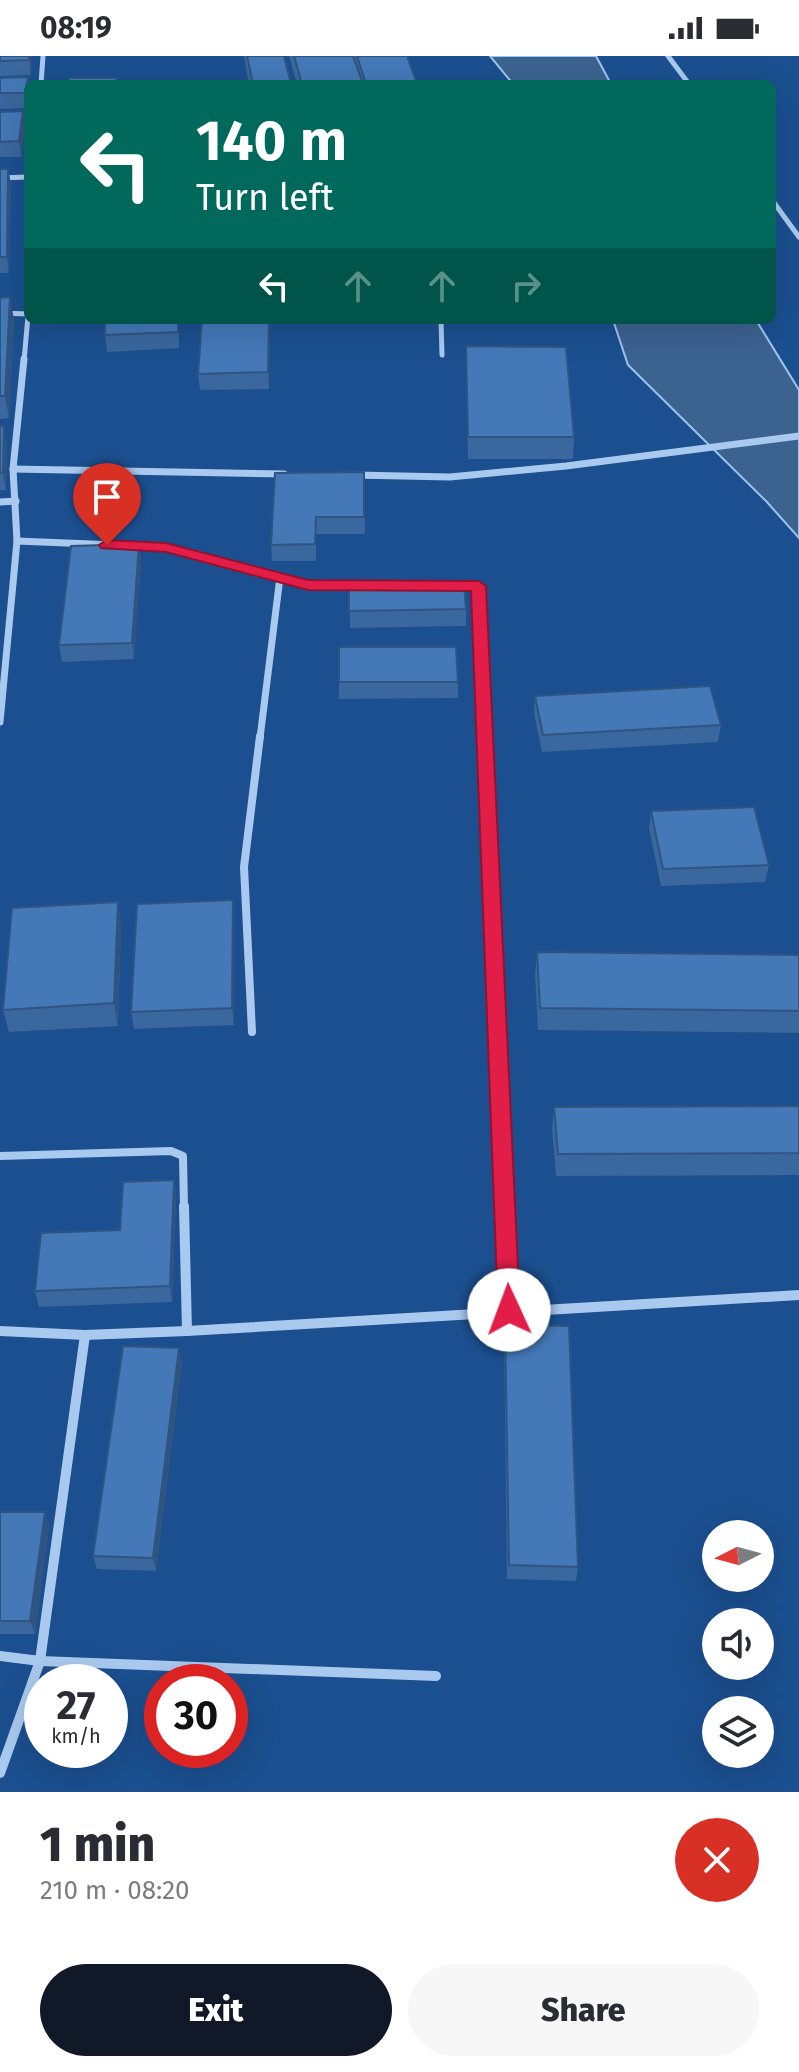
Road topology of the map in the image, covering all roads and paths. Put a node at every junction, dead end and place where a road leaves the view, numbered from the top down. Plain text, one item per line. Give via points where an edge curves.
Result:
1 (43, 56) edge
2 (668, 56) edge
3 (41, 80) edge
4 (686, 80) edge
5 (24, 177) edge
6 (0, 178) edge
7 (776, 205) edge
8 (799, 237) edge
9 (0, 313) edge
10 (24, 315) edge
11 (27, 324) edge
12 (441, 324) edge
13 (442, 355) dead end
14 (799, 436) edge
15 (13, 469) junction
16 (301, 474) edge
17 (349, 475) edge
18 (16, 501) junction
19 (0, 502) edge
20 (17, 541) junction
21 (280, 577) junction
22 (371, 585) edge
23 (448, 586) edge
24 (10, 630) junction
25 (0, 631) edge
26 (0, 722) edge
27 (252, 1032) dead end
28 (0, 1156) edge
29 (799, 1295) edge
30 (509, 1310) junction
31 (0, 1331) edge
32 (187, 1331) junction
33 (85, 1335) junction
34 (0, 1656) edge
35 (40, 1661) junction
36 (436, 1676) dead end
37 (0, 1773) edge

1 - 3 street
2 - 4 street
5 - 6 street
7 - 8 street
9 - 10 street
11 - 15 street
12 - 13 street
14 - 17 street via 450,477
15 - 16 street
15 - 18 street
18 - 19 street
18 - 20 street
20 - 21 street via 166,547
20 - 24 street
21 - 22 street via 308,585
21 - 27 street via 244,867
23 - 30 street via 479,586
24 - 25 street
24 - 26 street
28 - 32 street via 171,1151 183,1156
29 - 30 street
30 - 32 street
31 - 33 street
32 - 33 street
33 - 35 street
34 - 35 street
35 - 36 street
35 - 37 street

